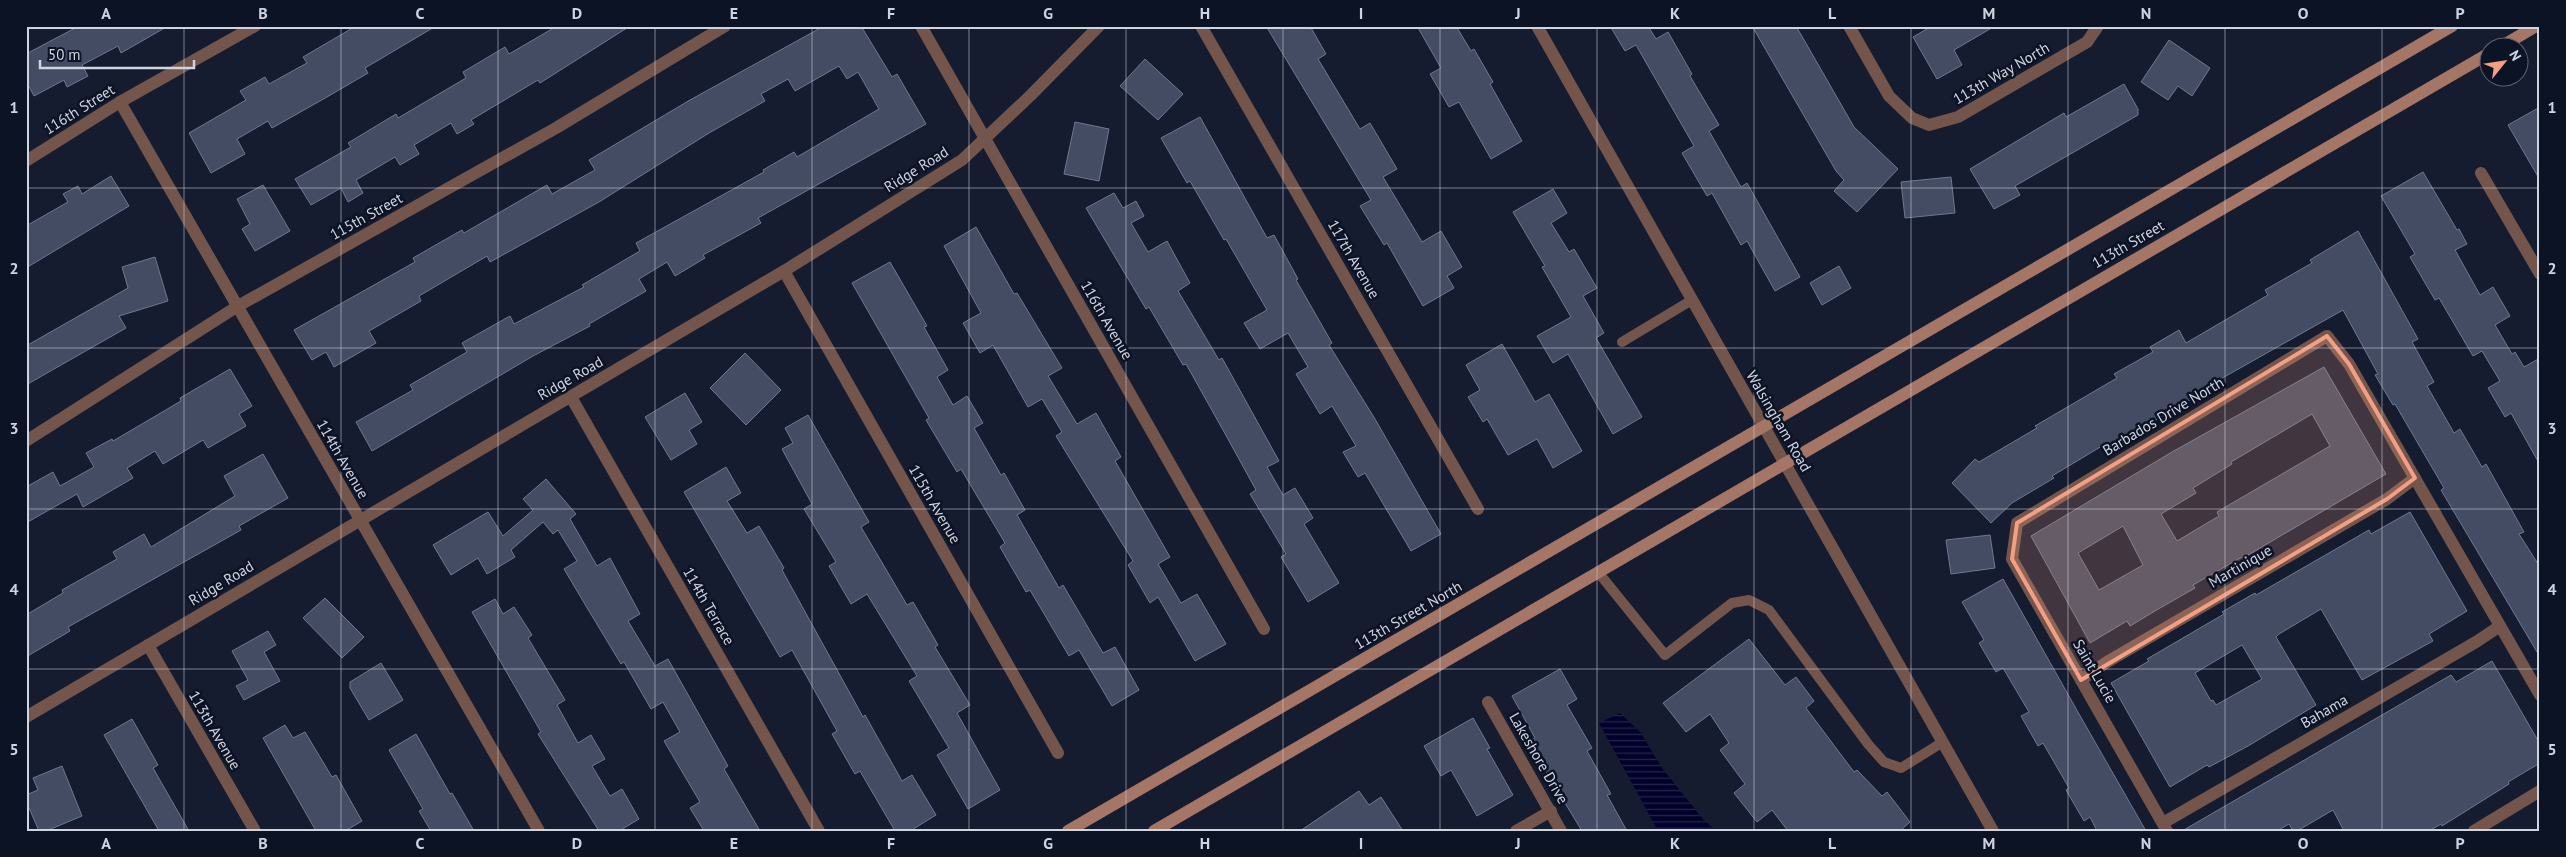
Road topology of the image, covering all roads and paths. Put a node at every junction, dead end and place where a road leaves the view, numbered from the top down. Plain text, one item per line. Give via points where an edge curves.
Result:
1 (255, 26) edge
2 (725, 26) edge
3 (921, 26) edge
4 (1100, 26) edge
5 (1201, 26) edge
6 (1537, 26) edge
7 (1849, 26) edge
8 (2098, 26) edge
9 (2452, 26) edge
10 (2536, 26) edge
11 (2516, 38) edge
12 (2478, 60) edge
13 (120, 102) junction
14 (986, 139) junction
15 (26, 161) edge
16 (2481, 173) dead end
17 (784, 271) junction
18 (2540, 274) edge
19 (1692, 300) junction
20 (238, 306) junction
21 (1622, 342) dead end
22 (571, 397) junction
23 (1764, 428) junction
24 (26, 441) edge
25 (1784, 463) junction
26 (2415, 478) junction
27 (1478, 509) dead end
28 (359, 520) junction
29 (2017, 523) joint
30 (1598, 572) junction
31 (2500, 626) junction
32 (1264, 629) dead end
33 (148, 645) junction
34 (2081, 680) junction
35 (2540, 694) edge
36 (1488, 702) dead end
37 (26, 717) edge
38 (1943, 742) junction
39 (1058, 753) dead end
40 (2540, 791) edge
41 (1551, 811) junction
42 (2165, 827) edge
43 (255, 831) edge
44 (539, 831) edge
45 (819, 831) edge
46 (1068, 831) edge
47 (1154, 831) edge
48 (1516, 831) edge
49 (1561, 831) edge
50 (1993, 831) edge
51 (2474, 831) edge

1 - 13 street, 116th Street
2 - 20 street, 115th Street via 556,128
3 - 14 street, 116th Avenue
4 - 14 street, Ridge Road
5 - 27 street, 117th Avenue
6 - 19 street, Walsingham Road
7 - 8 street, 113th Way North via 1889,96 1912,118 1929,125 1958,117 2087,42
9 - 23 main road, 113th Street
10 - 11 main road
12 - 25 main road, 113th Street
13 - 15 street, 116th Street
13 - 20 street, 114th Avenue
14 - 17 street, Ridge Road via 962,160
14 - 32 street, 116th Avenue
16 - 18 street
17 - 22 street, Ridge Road
17 - 39 street, 115th Avenue
19 - 21 lane
19 - 23 street, Walsingham Road
20 - 24 street, 115th Street
20 - 28 street, 114th Avenue
22 - 28 street, Ridge Road
22 - 45 street, 114th Terrace
23 - 25 street, Walsingham Road
23 - 46 main road, 113th Street North
25 - 30 main road
25 - 38 street, Walsingham Road
26 - 29 street, Barbados Drive North via 2350,364 2326,336
26 - 31 street
26 - 34 street, Martinique via 2386,499
28 - 33 street, Ridge Road
28 - 44 street, 114th Avenue
29 - 34 street, Saint Lucie via 2012,559
30 - 38 lane via 1665,656 1732,603 1749,600 1769,610 1884,762 1901,768
30 - 47 main road
31 - 35 street
31 - 42 street, Bahama
33 - 37 street, Ridge Road
33 - 43 street, 113th Avenue
34 - 42 street, Saint Lucie
36 - 41 street, Lakeshore Drive
38 - 50 street, Walsingham Road
40 - 51 street
41 - 48 street
41 - 49 street, Lakeshore Drive

